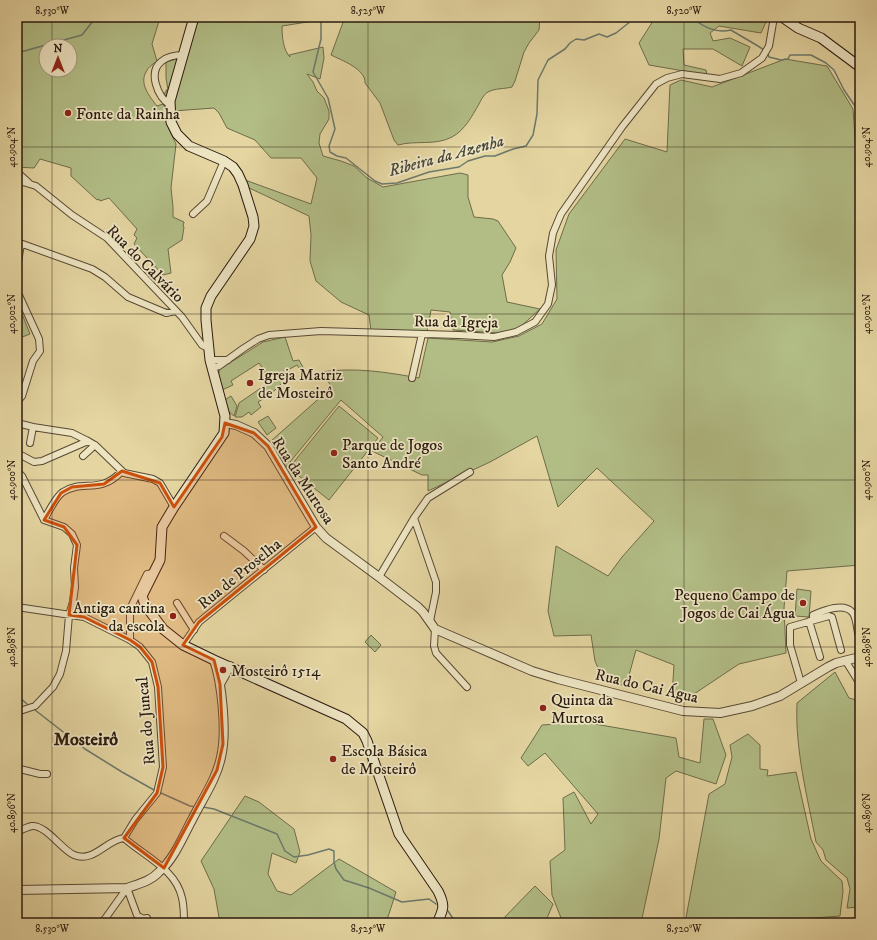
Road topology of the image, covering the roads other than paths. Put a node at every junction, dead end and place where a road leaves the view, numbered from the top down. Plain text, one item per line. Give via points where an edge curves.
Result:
1 (194, 17) edge
2 (774, 17) edge
3 (782, 17) edge
4 (183, 55) junction
5 (860, 67) edge
6 (170, 105) junction
7 (224, 161) junction
8 (17, 172) edge
9 (30, 184) junction
10 (17, 185) edge
11 (193, 214) dead end
12 (19, 243) edge
13 (17, 268) edge
14 (17, 280) edge
15 (176, 311) junction
16 (422, 334) junction
17 (208, 348) junction
18 (211, 364) junction
19 (412, 378) dead end
20 (17, 402) edge
21 (17, 423) edge
22 (225, 423) junction
23 (33, 427) junction
24 (88, 442) junction
25 (30, 444) dead end
26 (94, 445) junction
27 (17, 454) edge
28 (83, 456) dead end
29 (122, 470) junction
30 (17, 471) edge
31 (470, 472) dead end
32 (174, 507) junction
33 (414, 518) junction
34 (44, 520) junction
35 (316, 527) junction
36 (224, 536) dead end
37 (264, 570) junction
38 (153, 575) junction
39 (379, 577) junction
40 (177, 603) dead end
41 (17, 607) edge
42 (69, 615) junction
43 (811, 620) junction
44 (430, 621) junction
45 (434, 629) junction
46 (194, 630) junction
47 (858, 633) dead end
48 (130, 640) junction
49 (183, 645) junction
50 (841, 650) dead end
51 (820, 657) dead end
52 (860, 657) edge
53 (214, 660) junction
54 (845, 660) junction
55 (230, 666) junction
56 (801, 683) junction
57 (220, 684) junction
58 (860, 684) edge
59 (467, 687) dead end
60 (17, 712) edge
61 (17, 765) edge
62 (47, 774) dead end
63 (17, 832) edge
64 (124, 838) junction
65 (164, 868) junction
66 (127, 888) junction
67 (17, 890) edge
68 (147, 918) dead end
69 (102, 923) edge
70 (184, 923) edge
71 (437, 923) edge

1 - 4 main road
2 - 16 street, Rua da Igreja via 769,46 762,58 741,73 720,79 682,74 667,78 656,84 640,104 561,214 553,233 549,256 552,285 548,304 535,322 516,332 494,337
3 - 5 main road via 798,28 821,38
4 - 6 main road
4 - 6 street via 162,61 156,72 158,90 165,102
6 - 7 main road via 170,117 183,141 196,150
7 - 11 street via 207,201
7 - 17 main road via 238,174 254,226 250,238 208,303
8 - 9 street, Rua do Calvário
9 - 10 street via 23,182
9 - 15 street, Rua do Calvário via 107,238
12 - 13 street
12 - 15 street via 92,269 128,297 166,313
14 - 20 street via 18,293 39,339 40,351 33,361 22,396
15 - 17 street, Rua do Calvário
16 - 18 street, Rua da Igreja via 321,331 269,335 251,343 219,366
16 - 19 street
17 - 18 main road
18 - 22 main road via 224,410
21 - 23 street
22 - 32 main road via 222,436
22 - 35 street, Rua da Murtosa via 254,433 268,446
23 - 24 street via 72,433
23 - 25 street
24 - 26 street
24 - 27 street via 42,461 34,462
26 - 28 street
26 - 29 street
29 - 32 street via 124,473 154,479 160,483
29 - 34 street via 104,484 72,487 61,493
30 - 34 street
31 - 33 street via 428,498
32 - 38 main road via 162,527 161,554
33 - 39 street
33 - 44 street via 436,582
34 - 42 street via 64,527 72,534 77,545 75,586
35 - 37 street, Rua de Proselha
35 - 39 street, Rua da Murtosa via 326,538
36 - 37 street
37 - 46 street, Rua de Proselha via 199,622
38 - 48 street via 147,574 130,609
38 - 49 main road via 142,596 145,605 163,629
39 - 44 street, Rua da Murtosa via 418,607
40 - 46 street
41 - 42 street, Rua do Juncal
42 - 48 street, Rua do Juncal via 84,617
42 - 60 street via 66,651 60,674 35,706
43 - 47 street via 813,615 827,610 848,608 853,612
43 - 50 street via 829,616 832,618
43 - 51 street
43 - 56 street via 790,628 790,645
44 - 45 street
45 - 56 street, Rua do Cai Água via 532,671 683,711 720,712 752,706 780,696
45 - 59 street via 436,653
46 - 49 street, Rua de Proselha
48 - 64 street, Rua do Juncal via 140,647 152,662 158,687 163,767 157,793
49 - 53 main road
52 - 54 street, Rua do Cai Água
53 - 55 main road
53 - 57 street
54 - 56 street, Rua do Cai Água via 828,666
54 - 58 street
55 - 57 street
55 - 71 main road via 346,719 363,733 371,749 400,834 442,900 443,910
57 - 65 street via 223,736 221,757 207,791
61 - 62 street via 20,769
63 - 64 street via 32,826 39,827 74,855 82,857 91,856 117,839
64 - 65 street
65 - 66 street via 149,879
65 - 70 street via 180,890
66 - 67 street
66 - 68 street via 136,915 143,919
66 - 69 street

